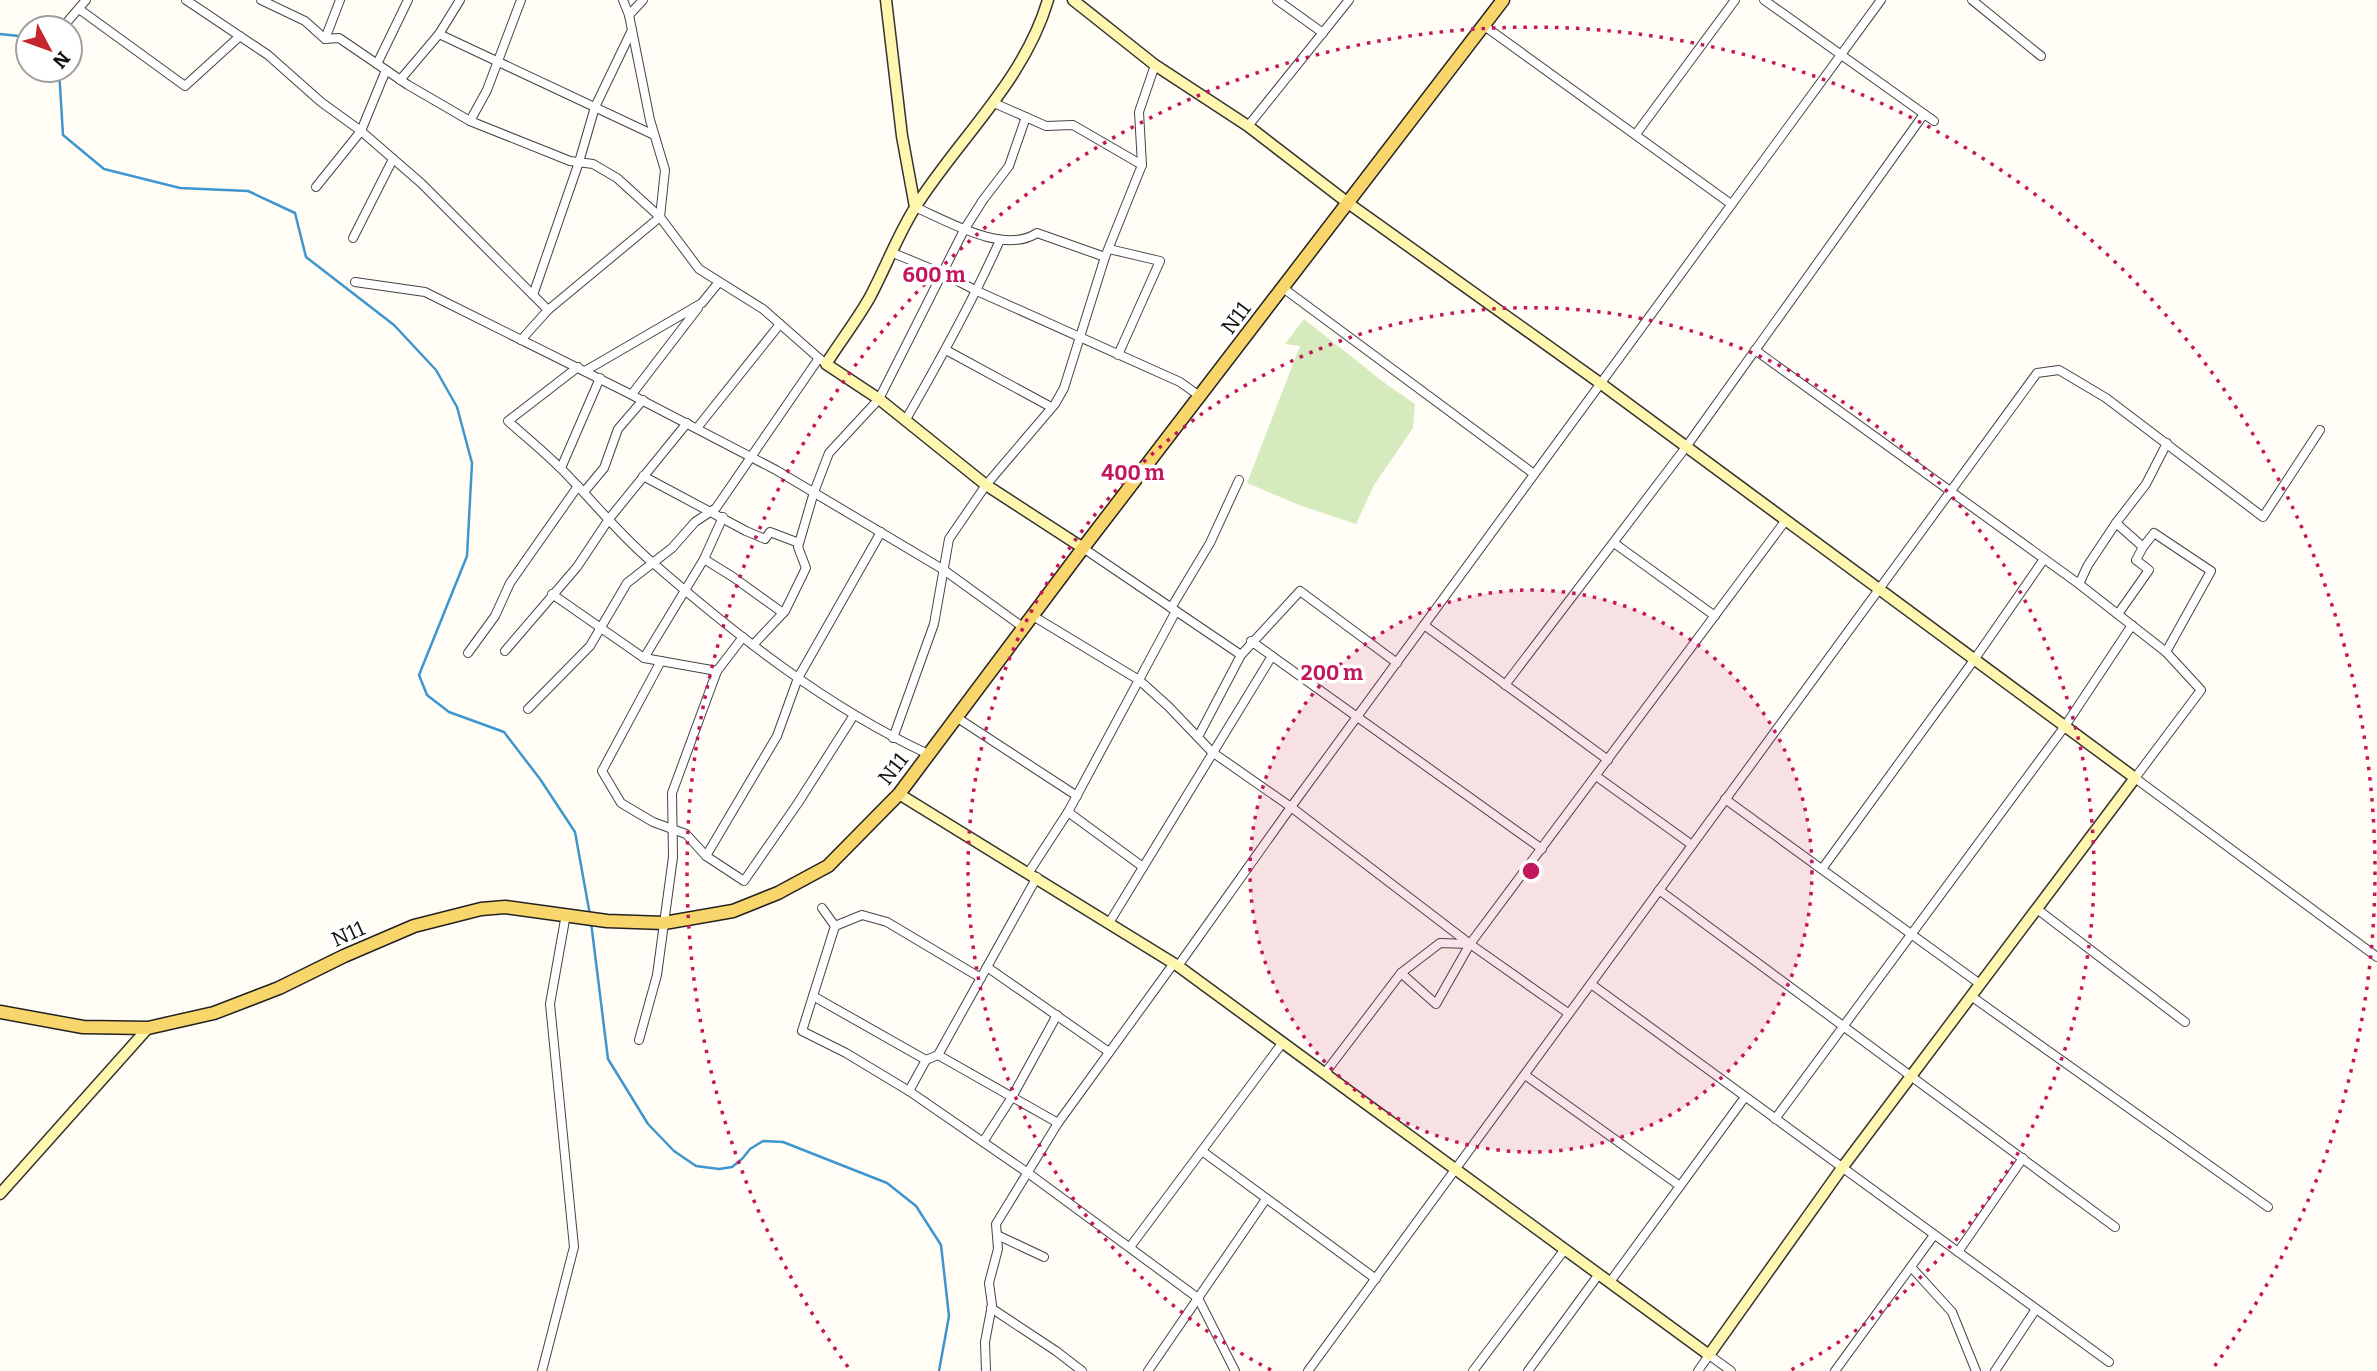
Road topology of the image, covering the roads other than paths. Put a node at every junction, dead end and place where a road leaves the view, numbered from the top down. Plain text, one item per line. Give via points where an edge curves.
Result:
1 (86, 0) edge
2 (186, 0) edge
3 (261, 0) edge
4 (340, 0) edge
5 (408, 0) edge
6 (460, 0) edge
7 (521, 0) edge
8 (623, 0) edge
9 (643, 0) edge
10 (886, 0) edge
11 (1048, 0) edge
12 (1073, 0) edge
13 (1277, 0) edge
14 (1349, 0) edge
15 (1503, 0) edge
16 (1735, 0) edge
17 (1764, 0) edge
18 (1881, 0) edge
19 (1972, 0) edge
20 (79, 9) junction
21 (74, 14) edge
22 (629, 15) junction
23 (1483, 24) junction
24 (632, 30) junction
25 (1323, 33) junction
26 (439, 34) junction
27 (240, 36) junction
28 (325, 39) junction
29 (1840, 55) junction
30 (2041, 57) dead end
31 (498, 62) junction
32 (377, 64) junction
33 (1155, 65) junction
34 (386, 70) junction
35 (400, 80) junction
36 (994, 103) junction
37 (595, 107) junction
38 (1924, 114) junction
39 (1026, 117) junction
40 (470, 121) junction
41 (1934, 121) dead end
42 (1248, 127) junction
43 (361, 131) junction
44 (1636, 134) junction
45 (654, 135) junction
46 (393, 159) junction
47 (579, 162) junction
48 (1142, 165) junction
49 (316, 187) dead end
50 (1348, 202) junction
51 (1731, 204) junction
52 (915, 207) junction
53 (660, 217) junction
54 (964, 230) junction
55 (353, 238) dead end
56 (1000, 240) junction
57 (893, 253) junction
58 (1107, 253) junction
59 (944, 274) junction
60 (355, 282) dead end
61 (719, 282) junction
62 (1283, 288) junction
63 (977, 291) junction
64 (533, 295) junction
65 (702, 303) junction
66 (548, 310) junction
67 (780, 324) junction
68 (1081, 338) junction
69 (521, 340) junction
70 (946, 350) junction
71 (1755, 350) junction
72 (1118, 355) junction
73 (822, 361) junction
74 (582, 369) junction
75 (600, 379) junction
76 (1600, 383) junction
77 (632, 394) junction
78 (1201, 397) junction
79 (879, 399) junction
80 (643, 400) junction
81 (1051, 407) junction
82 (905, 421) junction
83 (687, 423) junction
84 (697, 428) junction
85 (2320, 430) dead end
86 (2167, 443) junction
87 (1686, 447) junction
88 (750, 456) junction
89 (561, 468) junction
90 (1534, 474) junction
91 (643, 476) junction
92 (1239, 480) dead end
93 (986, 485) junction
94 (581, 489) junction
95 (1950, 491) junction
96 (814, 492) junction
97 (711, 512) junction
98 (723, 517) junction
99 (608, 519) junction
100 (1786, 520) junction
101 (2116, 523) junction
102 (881, 532) junction
103 (799, 543) junction
104 (1614, 544) junction
105 (2143, 547) junction
106 (1083, 548) junction
107 (704, 559) junction
108 (2044, 559) junction
109 (652, 563) junction
110 (944, 570) junction
111 (2079, 584) junction
112 (685, 589) junction
113 (1878, 589) junction
114 (552, 594) junction
115 (1174, 610) junction
116 (783, 613) junction
117 (2118, 614) junction
118 (1033, 616) junction
119 (1715, 616) junction
120 (1424, 625) junction
121 (2132, 625) junction
122 (601, 628) junction
123 (1024, 628) junction
124 (743, 638) junction
125 (1251, 641) junction
126 (753, 645) junction
127 (505, 651) dead end
128 (2166, 652) junction
129 (468, 653) dead end
130 (1241, 655) junction
131 (1272, 656) junction
132 (643, 658) junction
133 (1974, 660) junction
134 (661, 661) junction
135 (1397, 663) junction
136 (717, 671) junction
137 (798, 678) junction
138 (1139, 680) junction
139 (1505, 685) junction
140 (528, 709) dead end
141 (854, 715) junction
142 (956, 717) junction
143 (1358, 717) junction
144 (2065, 726) junction
145 (1198, 737) junction
146 (893, 738) junction
147 (1212, 752) junction
148 (928, 754) junction
149 (1608, 760) junction
150 (1596, 776) junction
151 (2135, 778) junction
152 (899, 794) junction
153 (1077, 796) junction
154 (1725, 799) junction
155 (1291, 807) junction
156 (1068, 812) junction
157 (673, 831) junction
158 (1692, 845) junction
159 (1542, 849) junction
160 (706, 856) junction
161 (1143, 867) junction
162 (1822, 869) junction
163 (1033, 875) junction
164 (1659, 890) junction
165 (822, 908) dead end
166 (2036, 909) junction
167 (566, 914) junction
168 (664, 923) junction
169 (1109, 923) junction
170 (835, 926) junction
171 (1911, 934) junction
172 (1470, 944) junction
173 (2377, 957) edge
174 (1176, 964) junction
175 (987, 967) junction
176 (1401, 973) junction
177 (981, 978) junction
178 (1591, 984) junction
179 (1980, 984) junction
180 (813, 996) junction
181 (1972, 996) junction
182 (0, 1012) edge
183 (1567, 1013) junction
184 (1057, 1015) junction
185 (2185, 1022) dead end
186 (1845, 1026) junction
187 (148, 1028) junction
188 (639, 1040) dead end
189 (1283, 1042) junction
190 (1110, 1052) junction
191 (938, 1055) junction
192 (926, 1060) junction
193 (1325, 1073) junction
194 (1525, 1074) junction
195 (1912, 1075) junction
196 (909, 1091) junction
197 (1012, 1097) junction
198 (1745, 1097) junction
199 (1775, 1119) junction
200 (1058, 1123) junction
201 (983, 1142) junction
202 (1202, 1151) junction
203 (2023, 1158) junction
204 (1842, 1168) junction
205 (1456, 1169) junction
206 (1028, 1173) junction
207 (1680, 1186) junction
208 (0, 1194) edge
209 (1266, 1199) junction
210 (2267, 1207) dead end
211 (2115, 1227) dead end
212 (997, 1235) junction
213 (1934, 1235) junction
214 (1130, 1247) junction
215 (1565, 1249) junction
216 (1958, 1252) junction
217 (1044, 1257) dead end
218 (1910, 1267) junction
219 (1599, 1274) junction
220 (1376, 1279) junction
221 (1610, 1282) junction
222 (1198, 1298) junction
223 (991, 1308) junction
224 (2036, 1309) junction
225 (1709, 1355) junction
226 (2109, 1362) dead end
227 (542, 1371) edge
228 (986, 1371) edge
229 (1082, 1371) edge
230 (1148, 1371) edge
231 (1235, 1371) edge
232 (1308, 1371) edge
233 (1473, 1371) edge
234 (1528, 1371) edge
235 (1698, 1371) edge
236 (1731, 1371) edge
237 (1835, 1371) edge
238 (1976, 1371) edge
239 (1995, 1371) edge

1 - 20 street
2 - 27 street
3 - 28 street via 305,20
4 - 28 street
5 - 32 street
6 - 26 street
7 - 31 street
8 - 22 street
9 - 22 street
10 - 52 street
11 - 36 street via 1015,71
12 - 33 street
13 - 25 street
14 - 25 street
15 - 23 main road, N11
16 - 44 street
17 - 29 street
18 - 29 street
19 - 30 street
20 - 21 street
20 - 27 street via 185,86
22 - 24 street
23 - 44 street
23 - 50 main road, N11
24 - 37 street
24 - 45 street
25 - 42 street
26 - 31 street
26 - 35 street
27 - 43 street
28 - 32 street via 339,38
29 - 38 street
29 - 51 street
31 - 37 street
31 - 40 street
32 - 34 street
33 - 42 street
33 - 48 street via 1139,112
34 - 35 street
34 - 43 street
35 - 40 street
36 - 39 street
36 - 52 street
37 - 45 street
37 - 47 street
38 - 41 street
38 - 71 street
39 - 48 street via 1046,126 1073,125
39 - 54 street via 1009,166
40 - 47 street
42 - 50 street
43 - 46 street
43 - 49 street
44 - 51 street
45 - 53 street via 664,170
46 - 55 street
46 - 64 street
47 - 53 street via 593,164 617,178
47 - 64 street
48 - 58 street
50 - 62 main road, N11
50 - 76 street
51 - 76 street
52 - 54 street
52 - 57 street
53 - 61 street via 699,270
53 - 66 street
54 - 56 street
54 - 59 street
56 - 58 street via 1037,233
56 - 63 street
57 - 59 street
57 - 73 street via 868,299
58 - 68 street
58 - 72 street via 1160,261
59 - 63 street
59 - 79 street
60 - 69 street via 425,292
61 - 65 street
61 - 67 street
62 - 78 main road, N11
62 - 90 street
63 - 68 street
63 - 70 street
64 - 66 street
65 - 74 street
65 - 77 street
66 - 69 street
67 - 73 street
67 - 84 street
68 - 72 street
68 - 81 street via 1064,388
69 - 74 street
70 - 81 street
70 - 82 street
71 - 87 street
71 - 95 street
72 - 78 street via 1180,382
73 - 79 street
73 - 88 street
74 - 75 street
74 - 89 street via 508,421
75 - 77 street
75 - 89 street
76 - 87 street
76 - 90 street
77 - 80 street
78 - 106 main road, N11
79 - 82 street
79 - 96 street via 829,453
80 - 83 street
80 - 94 street via 618,429 604,468
81 - 93 street
82 - 93 street
83 - 84 street
83 - 91 street
84 - 88 street
85 - 86 street via 2263,517
86 - 95 street via 2059,370 2037,373
86 - 101 street via 2146,484
87 - 100 street
87 - 104 street
88 - 96 street
88 - 97 street
89 - 94 street
90 - 120 street
91 - 97 street
91 - 99 street
92 - 115 street
93 - 106 street
93 - 110 street via 949,539
94 - 99 street
94 - 129 street via 510,583 495,616
95 - 108 street
95 - 113 street
96 - 102 street
96 - 103 street
97 - 98 street
97 - 109 street
98 - 103 street via 765,539 770,532
98 - 107 street
99 - 109 street
99 - 114 street via 577,567
100 - 113 street
100 - 119 street
101 - 105 street
101 - 111 street
102 - 110 street
102 - 137 street
103 - 116 street via 806,568
104 - 119 street
104 - 139 street
105 - 117 street via 2136,560 2150,570
105 - 128 street via 2154,533 2211,571
106 - 115 street
106 - 118 main road, N11
107 - 112 street
107 - 116 street
108 - 111 street
108 - 133 street
109 - 112 street
109 - 122 street via 627,583
110 - 123 street
110 - 146 street via 934,624
111 - 117 street
112 - 124 street
112 - 132 street
113 - 133 street
113 - 154 street
114 - 122 street
114 - 127 street
115 - 130 street
115 - 138 street
116 - 126 street
117 - 121 street
118 - 123 main road, N11
118 - 138 street
119 - 149 street
120 - 135 street
120 - 139 street
121 - 128 street
121 - 144 street
122 - 132 street
122 - 140 street via 590,646
123 - 142 main road, N11
124 - 126 street
124 - 136 street
125 - 130 street
125 - 131 street
125 - 135 street via 1300,591
126 - 137 street
128 - 151 street via 2202,690
130 - 145 street
131 - 143 street
131 - 147 street
132 - 134 street
133 - 144 street
133 - 162 street
134 - 136 street
134 - 157 street via 602,771 621,803
135 - 143 street
136 - 157 street via 672,793
137 - 141 street
137 - 160 street via 777,736
138 - 145 street
138 - 153 street
139 - 149 street
141 - 146 street
141 - 160 street via 744,881
142 - 148 main road, N11
142 - 153 street
143 - 155 street
143 - 159 street
144 - 151 street
144 - 171 street
145 - 147 street
146 - 148 street
147 - 155 street
147 - 161 street
148 - 152 main road, N11
149 - 150 street
150 - 158 street
150 - 159 street
151 - 166 street
151 - 173 street
152 - 163 street
152 - 168 main road, N11 via 828,866 808,877 733,911
153 - 156 street
154 - 158 street
154 - 162 street
155 - 172 street
155 - 174 street
156 - 161 street
156 - 163 street
157 - 160 street via 686,834
157 - 168 street
158 - 164 street
159 - 172 street
161 - 169 street
162 - 171 street
163 - 169 street
163 - 175 street
164 - 178 street
164 - 186 street
165 - 170 street
166 - 179 street
166 - 185 street
167 - 168 main road, N11
167 - 187 main road, N11 via 505,907 414,926 227,1008
167 - 227 street via 550,1004 574,1247
168 - 188 street via 657,975
169 - 174 street
170 - 177 street via 862,915 887,922
170 - 180 street
171 - 179 street
171 - 186 street
172 - 176 street via 1440,943
172 - 176 street via 1436,1004
172 - 183 street
174 - 189 street
174 - 190 street
175 - 177 street
175 - 184 street
176 - 193 street
177 - 191 street
178 - 183 street
178 - 198 street
179 - 181 street
180 - 192 street
180 - 196 street via 802,1031
181 - 195 street
181 - 210 street
182 - 187 main road, N11 via 83,1027
183 - 194 street
184 - 190 street
184 - 197 street
186 - 195 street
186 - 199 street
187 - 208 street
189 - 193 street
189 - 202 street
190 - 200 street
191 - 192 street
191 - 197 street
192 - 196 street
193 - 205 street
194 - 205 street
194 - 207 street
195 - 203 street
195 - 204 street
196 - 201 street
197 - 200 street
197 - 201 street
198 - 199 street
198 - 207 street
199 - 204 street
200 - 206 street
201 - 206 street
202 - 209 street
202 - 214 street
203 - 211 street
203 - 216 street
204 - 213 street
204 - 225 street
205 - 215 street
205 - 220 street
206 - 212 street via 996,1224
206 - 214 street
207 - 221 street
209 - 220 street
209 - 222 street
212 - 217 street
212 - 223 street via 989,1283
213 - 216 street
213 - 218 street
214 - 222 street
215 - 219 street
215 - 233 street
216 - 224 street
218 - 237 street
218 - 238 street via 1952,1312
219 - 221 street
219 - 234 street
220 - 232 street
221 - 225 street
222 - 230 street
222 - 231 street
223 - 228 street
223 - 229 street
224 - 226 street
224 - 239 street
225 - 235 street
225 - 236 street

